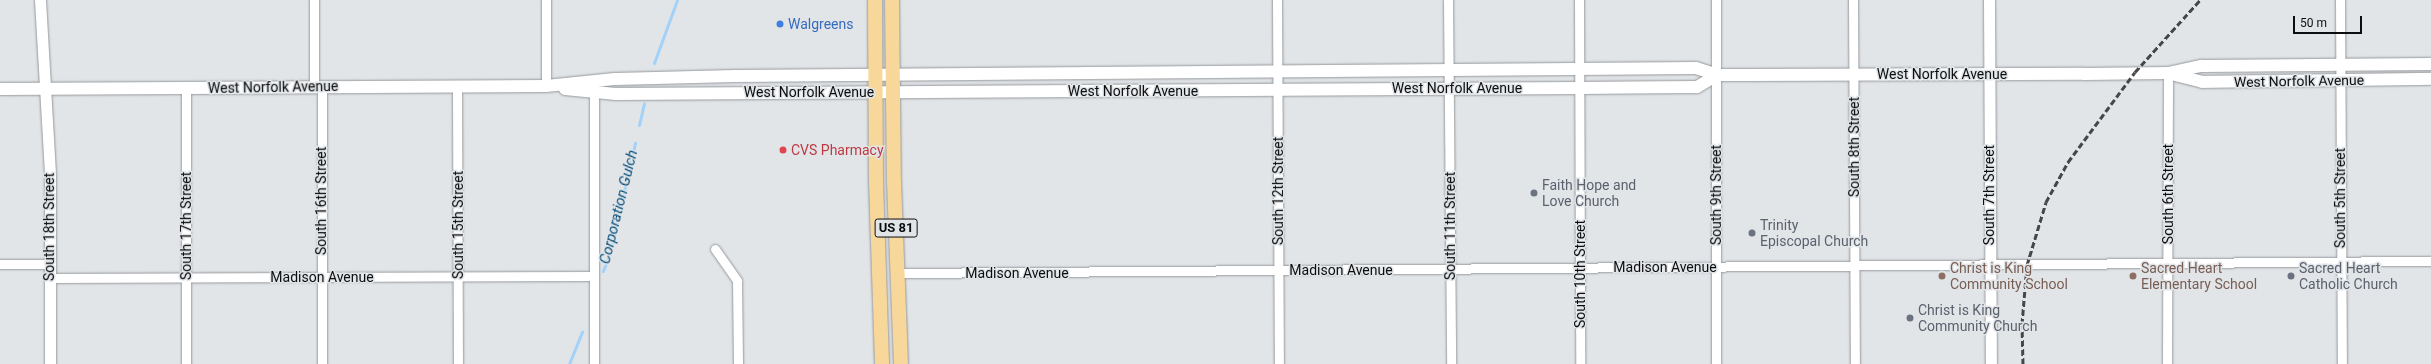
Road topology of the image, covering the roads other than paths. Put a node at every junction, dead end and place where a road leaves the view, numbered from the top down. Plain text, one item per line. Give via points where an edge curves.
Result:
1 (40, 0) edge
2 (314, 0) edge
3 (546, 0) edge
4 (874, 0) edge
5 (892, 0) edge
6 (1277, 0) edge
7 (1448, 0) edge
8 (1579, 0) edge
9 (1716, 0) edge
10 (1853, 0) edge
11 (1989, 0) edge
12 (2340, 0) edge
13 (2340, 64) junction
14 (2431, 64) edge
15 (1580, 69) junction
16 (1449, 71) junction
17 (1277, 72) junction
18 (2168, 73) junction
19 (1990, 74) junction
20 (1716, 75) junction
21 (1854, 75) junction
22 (876, 76) junction
23 (893, 76) junction
24 (2431, 79) edge
25 (2340, 80) junction
26 (457, 86) junction
27 (546, 86) junction
28 (318, 87) junction
29 (1450, 88) junction
30 (1580, 88) junction
31 (46, 89) junction
32 (186, 89) junction
33 (1278, 89) junction
34 (0, 90) edge
35 (594, 92) junction
36 (876, 92) junction
37 (894, 92) junction
38 (715, 249) dead end
39 (2340, 261) junction
40 (2431, 261) edge
41 (0, 264) edge
42 (49, 264) junction
43 (2168, 264) junction
44 (1854, 265) junction
45 (1990, 265) junction
46 (1716, 267) junction
47 (1580, 268) junction
48 (1279, 270) junction
49 (1450, 270) junction
50 (898, 273) junction
51 (594, 276) junction
52 (321, 277) junction
53 (458, 277) junction
54 (50, 278) junction
55 (187, 278) junction
56 (50, 364) edge
57 (186, 364) edge
58 (322, 364) edge
59 (458, 364) edge
60 (594, 364) edge
61 (738, 364) edge
62 (882, 364) edge
63 (901, 364) edge
64 (1279, 364) edge
65 (1451, 364) edge
66 (1580, 364) edge
67 (1716, 364) edge
68 (1855, 364) edge
69 (1991, 364) edge
70 (2167, 364) edge
71 (2342, 364) edge

1 - 31 street, South 18th Street
2 - 28 street, South 16th Street
3 - 27 street
4 - 22 highway, US 81
5 - 23 highway, US 81
6 - 17 street, South 12th Street
7 - 16 street, South 11th Street
8 - 15 street, South 10th Street
9 - 20 street, South 9th Street
10 - 21 street, South 8th Street
11 - 19 street, South 7th Street
12 - 13 street, South 5th Street
13 - 14 main road, West Norfolk Avenue
13 - 18 main road, West Norfolk Avenue via 2202,66
13 - 25 street, South 5th Street
15 - 16 main road, West Norfolk Avenue
15 - 20 main road, West Norfolk Avenue via 1696,68
15 - 30 street, South 10th Street
16 - 17 main road, West Norfolk Avenue
16 - 29 street, South 11th Street
17 - 23 main road, West Norfolk Avenue
17 - 33 street, South 12th Street
18 - 19 main road, West Norfolk Avenue
18 - 25 main road, West Norfolk Avenue via 2202,82
18 - 43 street, South 6th Street
19 - 21 main road, West Norfolk Avenue
19 - 45 street, South 7th Street
20 - 21 main road, West Norfolk Avenue
20 - 30 main road, West Norfolk Avenue via 1697,87
20 - 46 street, South 9th Street
21 - 44 street, South 8th Street
22 - 23 main road, West Norfolk Avenue
22 - 27 main road, West Norfolk Avenue via 615,79
22 - 36 highway, US 81
23 - 37 highway, US 81
24 - 25 main road, West Norfolk Avenue
25 - 39 street, South 5th Street
26 - 27 main road, West Norfolk Avenue
26 - 28 main road, West Norfolk Avenue
26 - 53 street, South 15th Street
27 - 35 main road, West Norfolk Avenue
28 - 32 main road, West Norfolk Avenue
28 - 52 street, South 16th Street
29 - 30 main road, West Norfolk Avenue
29 - 33 main road, West Norfolk Avenue
29 - 49 street, South 11th Street
30 - 47 street, South 10th Street
31 - 32 main road, West Norfolk Avenue
31 - 34 main road, West Norfolk Avenue
31 - 42 street, South 18th Street via 50,176
32 - 55 street, South 17th Street
33 - 37 main road, West Norfolk Avenue
33 - 48 street, South 12th Street
35 - 36 main road, West Norfolk Avenue
35 - 51 street
36 - 37 main road, West Norfolk Avenue
36 - 62 highway, US 81
37 - 50 highway, US 81
38 - 61 street via 737,281
39 - 40 street, Madison Avenue
39 - 43 street, Madison Avenue
39 - 71 street, South 5th Street
41 - 42 street
42 - 54 street, South 18th Street
43 - 45 street, Madison Avenue
43 - 70 street, South 6th Street
44 - 45 street, Madison Avenue
44 - 46 street, Madison Avenue
44 - 68 street, South 8th Street
45 - 69 street, South 7th Street
46 - 47 street, Madison Avenue
46 - 67 street, South 9th Street
47 - 49 street, Madison Avenue
47 - 66 street, South 10th Street
48 - 49 street, Madison Avenue
48 - 50 street, Madison Avenue
48 - 64 street, South 12th Street
49 - 65 street, South 11th Street
50 - 63 highway, US 81
51 - 53 street, Madison Avenue
51 - 60 street
52 - 53 street, Madison Avenue
52 - 55 street, Madison Avenue
52 - 58 street, South 16th Street
53 - 59 street, South 15th Street
54 - 55 street, Madison Avenue
54 - 56 street, South 18th Street
55 - 57 street, South 17th Street

